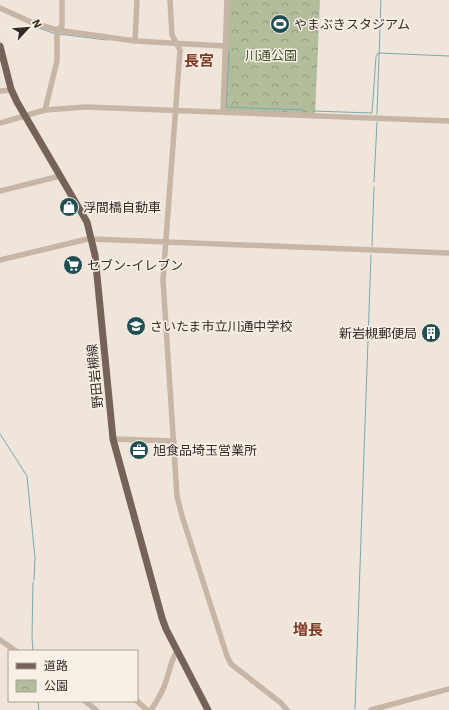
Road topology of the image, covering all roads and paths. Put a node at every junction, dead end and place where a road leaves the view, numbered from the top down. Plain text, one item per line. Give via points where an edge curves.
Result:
1 (62, 0) edge
2 (137, 0) edge
3 (170, 0) edge
4 (226, 0) edge
5 (0, 8) edge
6 (57, 32) junction
7 (135, 41) junction
8 (176, 43) junction
9 (0, 46) edge
10 (225, 46) junction
11 (12, 90) junction
12 (0, 91) edge
13 (45, 110) junction
14 (176, 111) junction
15 (223, 112) junction
16 (25, 116) junction
17 (449, 121) edge
18 (0, 122) edge
19 (60, 176) junction
20 (0, 191) edge
21 (92, 239) junction
22 (166, 243) junction
23 (449, 253) edge
24 (0, 260) edge
25 (113, 439) junction
26 (174, 441) junction
27 (0, 640) edge
28 (15, 650) edge
29 (177, 651) junction
30 (449, 689) edge
31 (86, 702) edge
32 (138, 702) edge
33 (96, 710) edge
34 (147, 710) edge
35 (151, 710) edge
36 (208, 710) edge
37 (287, 710) edge
38 (371, 710) edge

1 - 6 street via 62,26
2 - 7 street
3 - 8 street via 172,35
4 - 10 street
5 - 6 street
6 - 7 street
6 - 13 street via 57,61
7 - 8 street
8 - 10 street
8 - 14 street via 180,50
9 - 11 main road, 野田岩槻線
10 - 15 street
11 - 12 street
11 - 16 main road, 野田岩槻線
13 - 14 street via 86,107
13 - 16 street
14 - 15 street
14 - 22 street
15 - 17 street
16 - 18 street
16 - 19 main road, 野田岩槻線
19 - 20 street
19 - 21 main road, 野田岩槻線 via 87,222
21 - 22 street
21 - 24 street
21 - 25 main road, 野田岩槻線
22 - 23 street
22 - 26 street via 163,289
25 - 26 street
25 - 29 main road, 野田岩槻線 via 162,618
26 - 37 street via 180,511 227,656 232,664
27 - 28 street
29 - 35 street via 172,658 158,701
29 - 36 main road, 野田岩槻線
30 - 38 street
31 - 33 street
32 - 34 street

